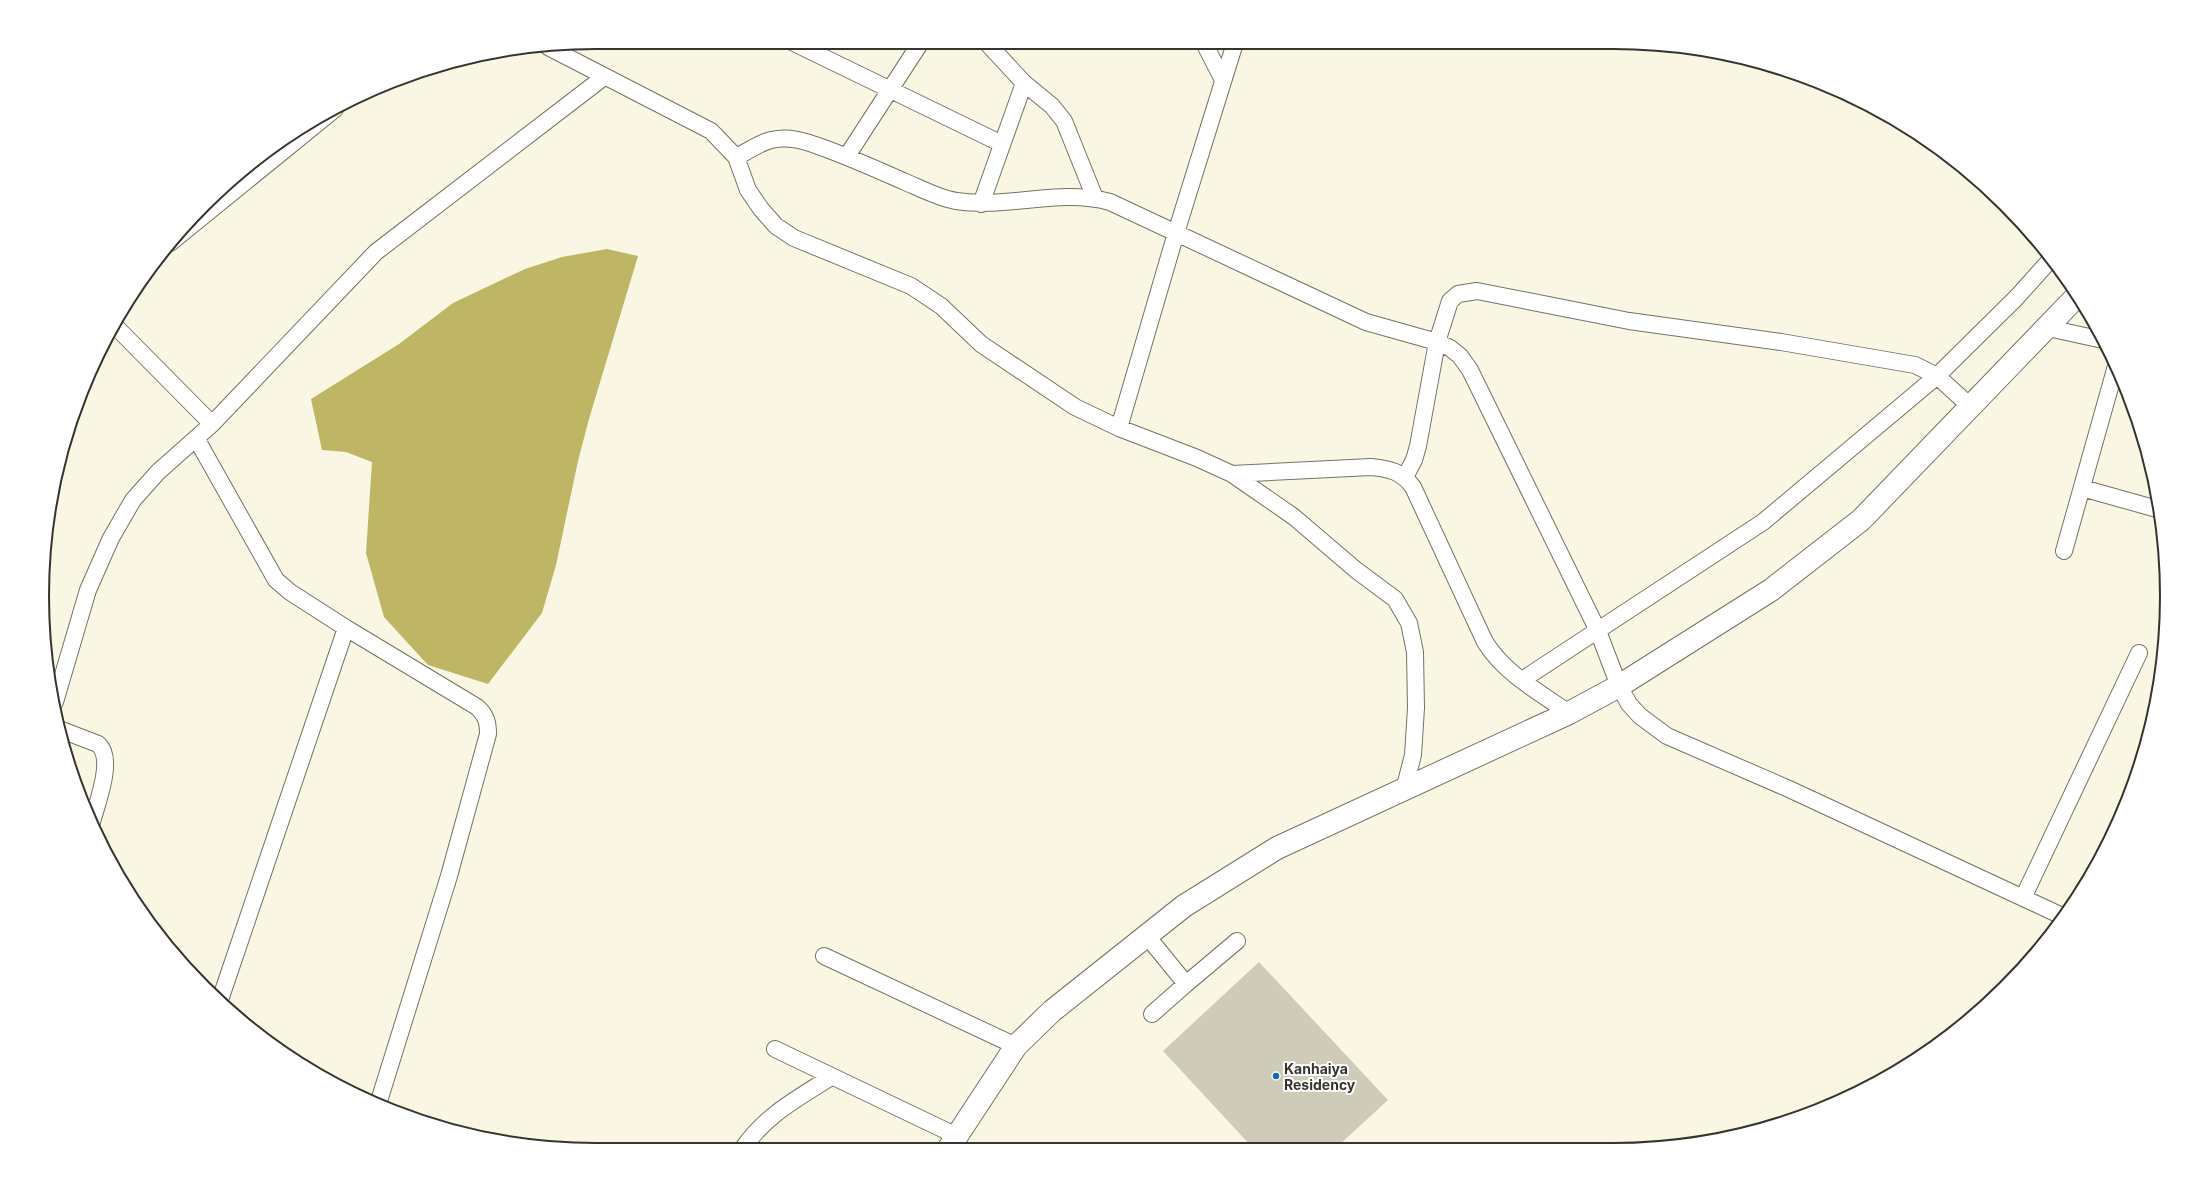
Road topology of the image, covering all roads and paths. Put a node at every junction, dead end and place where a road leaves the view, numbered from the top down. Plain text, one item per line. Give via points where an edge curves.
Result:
1 (806, 49) edge
2 (917, 49) edge
3 (992, 49) edge
4 (1207, 49) edge
5 (1233, 49) edge
6 (555, 51) edge
7 (604, 77) junction
8 (1223, 80) junction
9 (1024, 83) junction
10 (890, 91) junction
11 (308, 131) edge
12 (1002, 144) junction
13 (847, 156) junction
14 (736, 158) junction
15 (1095, 198) junction
16 (981, 204) junction
17 (200, 218) edge
18 (1176, 232) junction
19 (2047, 263) edge
20 (2073, 300) edge
21 (2048, 328) junction
22 (118, 329) edge
23 (2095, 338) edge
24 (1437, 342) junction
25 (1937, 376) junction
26 (2113, 376) edge
27 (1971, 407) junction
28 (212, 424) junction
29 (1119, 428) junction
30 (196, 438) junction
31 (1232, 474) junction
32 (1405, 477) junction
33 (2082, 488) junction
34 (2152, 507) edge
35 (2064, 551) dead end
36 (346, 628) junction
37 (1598, 631) junction
38 (2138, 653) dead end
39 (1522, 680) junction
40 (1619, 686) junction
41 (58, 692) edge
42 (1569, 712) junction
43 (67, 732) edge
44 (1404, 790) junction
45 (94, 813) edge
46 (2023, 898) junction
47 (2058, 914) edge
48 (1147, 936) junction
49 (1237, 941) dead end
50 (824, 956) dead end
51 (1186, 984) junction
52 (222, 995) edge
53 (1152, 1014) dead end
54 (1016, 1046) junction
55 (775, 1049) dead end
56 (831, 1077) junction
57 (380, 1098) edge
58 (953, 1142) edge
59 (747, 1143) edge

1 - 10 street
2 - 10 street
3 - 9 street
4 - 8 street
5 - 8 street
6 - 7 street
7 - 14 street via 711,131
7 - 28 street via 376,252
8 - 18 street
9 - 12 street
9 - 15 street via 1052,106 1064,121
10 - 12 street
10 - 13 street
11 - 17 street
12 - 16 street
13 - 14 street via 799,140 784,138 770,140
13 - 16 street via 932,194 955,201
14 - 29 street via 748,190 776,226 794,238 911,286 941,306 981,344 1075,407
15 - 16 street via 1075,196
15 - 18 street via 1110,202
18 - 24 street via 1366,322
18 - 29 street
19 - 25 street via 2017,298
20 - 21 street
21 - 23 street
21 - 27 street
22 - 28 street
24 - 25 street via 1450,301 1458,294 1477,291 1629,321 1781,342 1915,365
24 - 32 street via 1418,446
24 - 37 street via 1460,356 1470,370
25 - 27 street
25 - 37 street via 1763,522
26 - 33 street
27 - 40 street via 1861,520 1771,590
28 - 30 street
29 - 31 street
30 - 36 street via 276,580
30 - 41 street via 158,472 133,500 111,538 88,590
31 - 32 street via 1371,467 1388,469
31 - 44 street via 1294,517 1356,570 1395,599 1409,623 1415,652 1416,708 1413,755
32 - 39 street via 1413,487 1485,642 1494,657
33 - 34 street
33 - 35 street
36 - 52 street
36 - 57 street via 477,706 488,722 488,734 449,876
37 - 39 street
37 - 40 street
38 - 46 street
39 - 42 street
40 - 42 street
40 - 46 street via 1629,704 1640,716 1667,736 1789,789
42 - 44 street
43 - 45 street via 98,744 105,752 105,769
44 - 48 street via 1277,848 1184,906
46 - 47 street
48 - 51 street
48 - 54 street via 1052,1011
49 - 51 street
50 - 54 street
51 - 53 street
54 - 58 street
55 - 56 street
56 - 58 street
56 - 59 street via 770,1116

